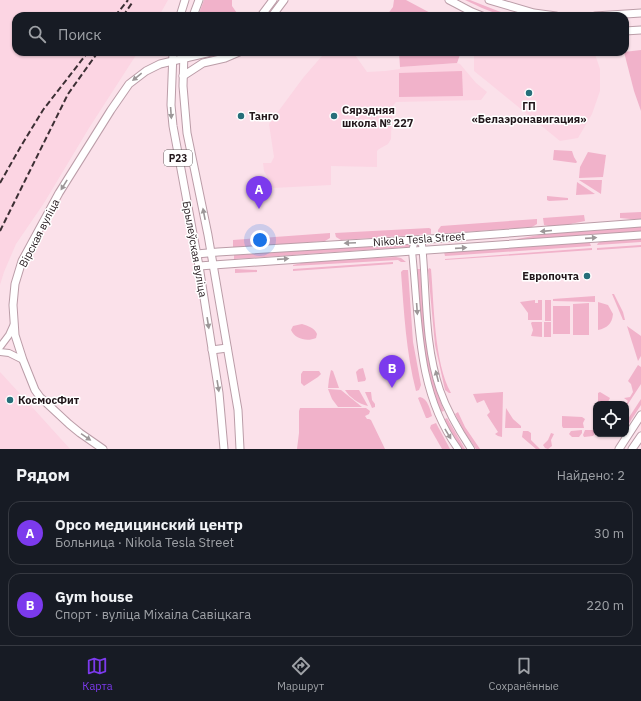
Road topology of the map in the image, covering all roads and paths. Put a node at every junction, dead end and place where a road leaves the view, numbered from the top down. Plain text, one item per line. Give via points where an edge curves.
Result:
1 (185, 0) edge
2 (199, 0) edge
3 (273, 0) edge
4 (284, 0) edge
5 (449, 0) edge
6 (489, 0) edge
7 (181, 12) edge
8 (194, 12) edge
9 (264, 12) edge
10 (275, 12) edge
11 (472, 12) edge
12 (531, 12) edge
13 (641, 14) edge
14 (629, 15) edge
15 (641, 30) edge
16 (629, 32) edge
17 (172, 56) edge
18 (182, 56) edge
19 (184, 56) edge
20 (230, 56) edge
21 (172, 60) junction
22 (183, 76) junction
23 (641, 223) edge
24 (641, 235) edge
25 (417, 240) junction
26 (412, 251) junction
27 (422, 251) junction
28 (214, 252) junction
29 (197, 254) junction
30 (227, 263) junction
31 (213, 264) junction
32 (199, 266) junction
33 (214, 273) junction
34 (14, 324) junction
35 (0, 347) edge
36 (227, 348) junction
37 (212, 350) junction
38 (0, 352) edge
39 (23, 360) junction
40 (641, 415) edge
41 (641, 436) edge
42 (103, 449) edge
43 (224, 449) edge
44 (240, 449) edge
45 (458, 449) edge
46 (471, 449) edge
47 (619, 449) edge
48 (632, 449) edge

1 - 7 main road
2 - 8 main road
3 - 9 main road
4 - 10 main road
5 - 11 main road
6 - 12 main road
13 - 14 main road
15 - 16 main road
17 - 21 main road, Р23
18 - 21 main road
19 - 22 main road, Брылеўская вуліца / Р23
20 - 22 main road via 203,63
21 -> 29 main road, Брылеўская вуліца / Р23 via 172,126
21 -> 34 main road, Вірская вуліца via 151,68 129,84 59,193 22,261 15,284
28 -> 22 main road, Брылеўская вуліца / Р23 via 209,241 187,133
23 -> 25 main road, Nikola Tesla Street
27 -> 24 main road, Nikola Tesla Street
25 - 26 street
25 - 27 street via 422,244
25 -> 28 main road, Nikola Tesla Street
26 - 27 main road, Nikola Tesla Street
30 -> 26 main road, Nikola Tesla Street
26 -> 45 street via 424,365 438,417
46 -> 27 street via 444,400 436,374 430,344
28 - 29 main road, Nikola Tesla Street
28 - 31 main road, Брылеўская вуліца
29 - 32 main road, Брылеўская вуліца / Р23
30 - 31 main road, Nikola Tesla Street
30 - 33 main road
31 - 32 main road, Nikola Tesla Street
31 - 33 main road, Брылеўская вуліца
32 -> 37 main road, Брылеўская вуліца / Р23
33 - 36 main road, Брылеўская вуліца
34 - 35 street
34 - 39 main road, Вірская вуліца
36 - 37 main road
36 - 44 main road, Брылеўская вуліца via 238,410
37 -> 43 main road, Брылеўская вуліца / Р23
38 - 39 street via 9,353
39 -> 42 main road, Вірская вуліца via 40,397 80,433
40 - 47 main road
41 - 48 main road

